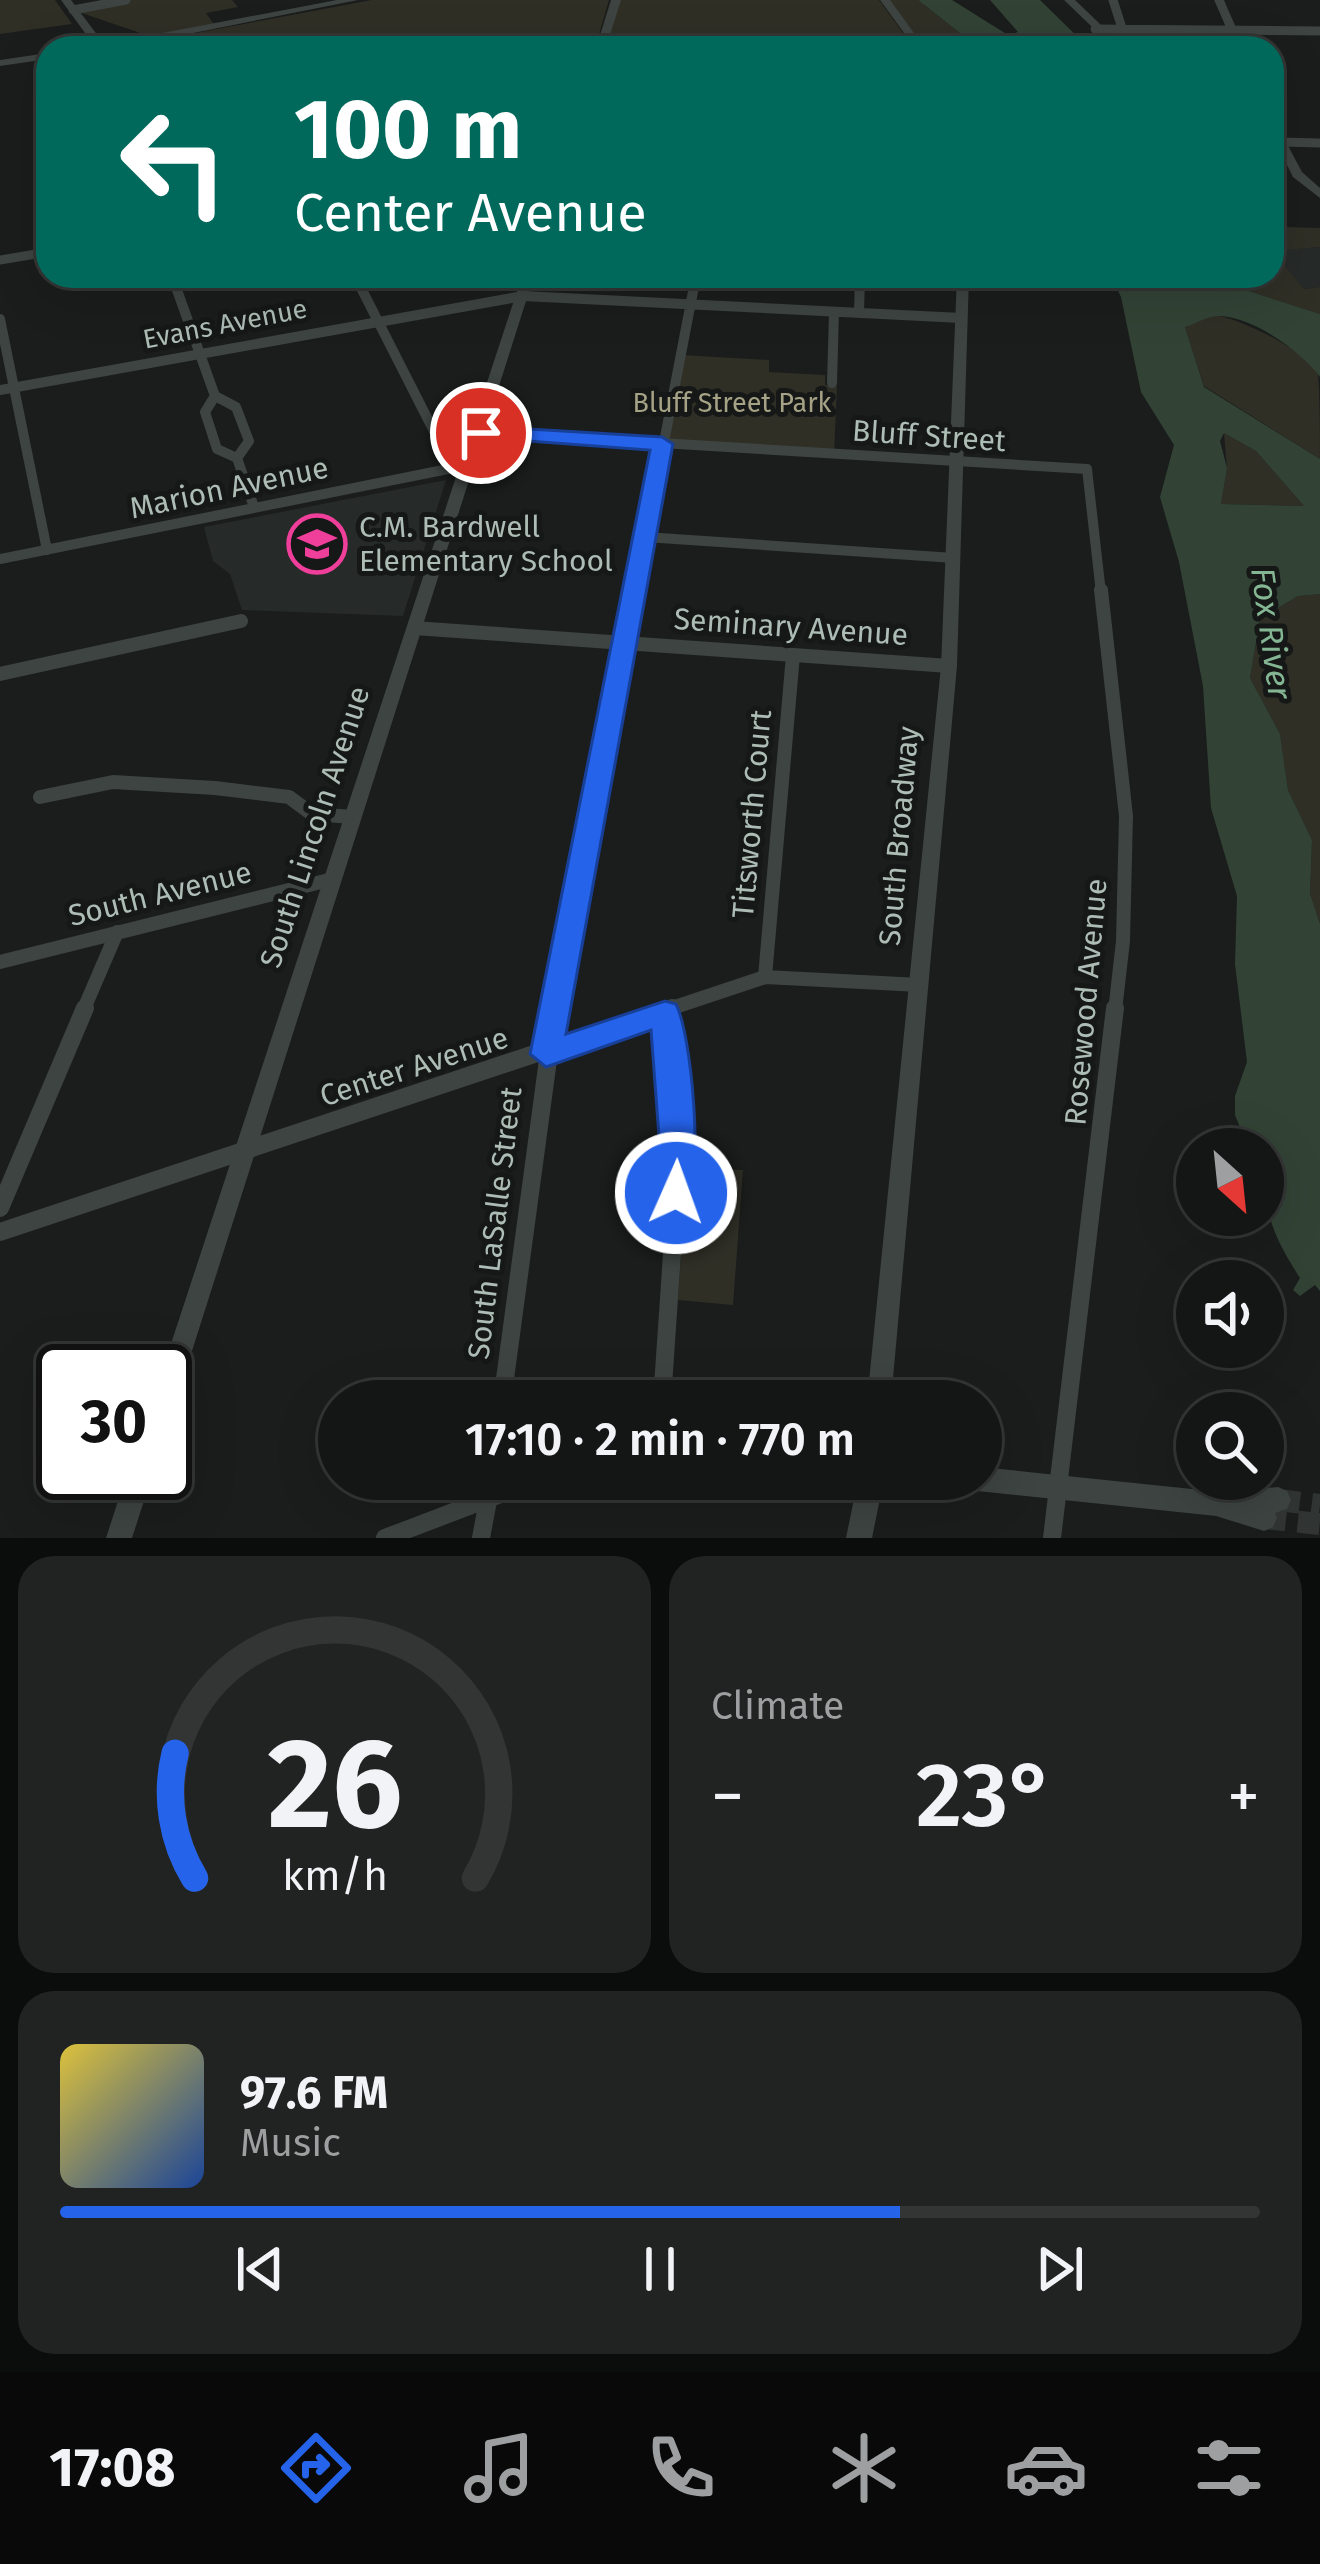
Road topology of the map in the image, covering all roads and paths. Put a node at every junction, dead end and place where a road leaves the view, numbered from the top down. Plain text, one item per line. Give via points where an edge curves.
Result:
1 (126, 0) edge
2 (353, 0) edge
3 (616, 0) edge
4 (885, 0) edge
5 (1069, 0) edge
6 (1112, 0) edge
7 (1219, 0) edge
8 (69, 5) edge
9 (1122, 28) junction
10 (1095, 29) junction
11 (1232, 29) junction
12 (1320, 32) edge
13 (92, 36) edge
14 (164, 36) edge
15 (605, 36) edge
16 (911, 36) edge
17 (1104, 36) edge
18 (1235, 36) edge
19 (36, 58) edge
20 (0, 63) edge
21 (1284, 142) edge
22 (1320, 142) edge
23 (1284, 154) edge
24 (1320, 194) edge
25 (36, 254) edge
26 (0, 260) edge
27 (176, 288) edge
28 (361, 288) edge
29 (525, 288) edge
30 (695, 288) edge
31 (860, 288) edge
32 (962, 288) edge
33 (523, 296) junction
34 (693, 304) junction
35 (834, 312) junction
36 (859, 313) junction
37 (961, 318) junction
38 (0, 320) edge
39 (377, 321) junction
40 (200, 352) junction
41 (832, 383) dead end
42 (14, 388) junction
43 (0, 390) edge
44 (214, 396) junction
45 (481, 433) junction
46 (662, 444) junction
47 (446, 455) dead end
48 (237, 458) junction
49 (953, 461) junction
50 (468, 465) junction
51 (1087, 470) joint
52 (254, 507) junction
53 (645, 537) junction
54 (47, 550) junction
55 (954, 558) junction
56 (0, 559) edge
57 (242, 621) dead end
58 (414, 628) junction
59 (625, 642) junction
60 (793, 655) junction
61 (949, 666) junction
62 (0, 674) edge
63 (40, 797) dead end
64 (353, 818) junction
65 (333, 879) junction
66 (117, 932) junction
67 (0, 962) edge
68 (765, 977) junction
69 (920, 985) junction
70 (665, 1013) junction
71 (546, 1054) junction
72 (248, 1149) junction
73 (0, 1208) edge
74 (0, 1232) edge
75 (183, 1344) edge
76 (505, 1380) edge
77 (663, 1380) edge
78 (882, 1380) edge
79 (1002, 1481) edge
80 (1058, 1486) junction
81 (131, 1500) edge
82 (466, 1500) edge
83 (489, 1500) edge
84 (867, 1500) edge
85 (1271, 1509) tunnel mouth
86 (118, 1538) edge
87 (385, 1538) edge
88 (481, 1538) edge
89 (859, 1538) edge
90 (1052, 1538) edge

1 - 8 street
2 - 14 street
3 - 15 street
4 - 16 street
5 - 10 street
6 - 9 street
7 - 11 street
8 - 13 street
9 - 10 street
9 - 11 street
10 - 17 street
11 - 12 street
11 - 18 street
19 - 20 street
21 - 22 street
23 - 24 street
25 - 26 street
27 - 40 street
28 - 39 street
29 - 33 street, South Lincoln Avenue
30 - 34 street, South LaSalle Street
31 - 36 street
32 - 37 street, South Broadway
33 - 34 street, Evans Avenue
33 - 39 street, Evans Avenue
33 - 45 street, South Lincoln Avenue
34 - 35 street, Evans Avenue
34 - 46 street, South LaSalle Street
35 - 36 street, Evans Avenue
35 - 41 street
36 - 37 street, Evans Avenue
37 - 49 street, South Broadway
38 - 42 street
39 - 40 street, Evans Avenue
39 - 47 street
40 - 42 street, Evans Avenue
40 - 44 street
42 - 43 street, Evans Avenue
42 - 54 street
44 - 48 street via 205,412 217,448
44 - 48 street via 236,407 249,441
45 - 46 street, Bluff Street
45 - 50 street, South Lincoln Avenue
46 - 49 street, Bluff Street
46 - 53 street, South LaSalle Street
48 - 52 street
49 - 51 street, Bluff Street
49 - 55 street, South Broadway
50 - 52 street, Marion Avenue
50 - 58 street, South Lincoln Avenue
51 - 80 street, Rosewood Avenue via 1126,816 1123,941
52 - 54 street, Marion Avenue
53 - 55 street
53 - 59 street, South LaSalle Street
54 - 56 street, Marion Avenue
55 - 61 street, South Broadway
57 - 62 street
58 - 59 street, Seminary Avenue
58 - 64 street, South Lincoln Avenue
59 - 60 street, Seminary Avenue
59 - 71 street, South LaSalle Street
60 - 61 street, Seminary Avenue
60 - 68 street, Titsworth Court
61 - 69 street, South Broadway
63 - 64 street via 113,782 215,788 289,797 312,814
64 - 65 street, South Lincoln Avenue
65 - 66 street, South Avenue
65 - 72 street, South Lincoln Avenue
66 - 67 street, South Avenue
66 - 73 street
68 - 69 street, Center Avenue
68 - 70 street, Center Avenue
69 - 78 street, South Broadway
70 - 71 street, Center Avenue
70 - 77 street via 679,1151
71 - 72 street, Center Avenue
71 - 76 street, South LaSalle Street
72 - 74 street, Center Avenue
72 - 75 street, South Lincoln Avenue
79 - 80 street
80 - 85 street
80 - 90 street, Rosewood Avenue
81 - 86 street
82 - 87 street
83 - 88 street
84 - 89 street

